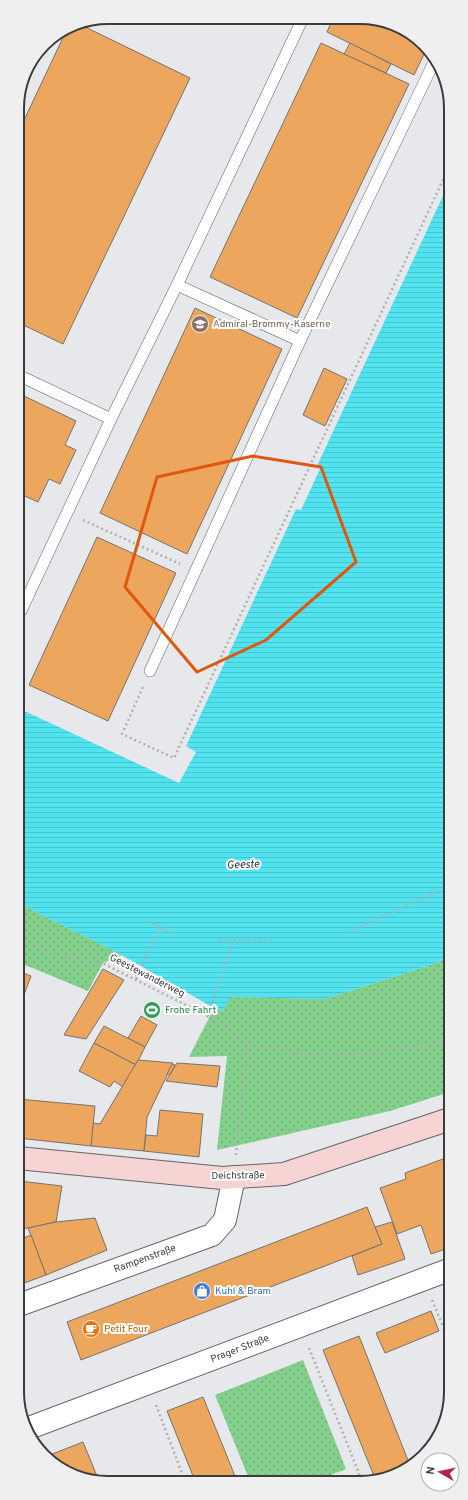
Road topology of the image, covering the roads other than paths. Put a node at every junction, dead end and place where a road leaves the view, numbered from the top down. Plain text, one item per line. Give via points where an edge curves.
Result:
1 (300, 24) edge
2 (432, 65) edge
3 (176, 286) junction
4 (300, 341) junction
5 (24, 378) edge
6 (111, 419) junction
7 (24, 605) edge
8 (150, 671) road end
9 (444, 1121) edge
10 (24, 1159) edge
11 (234, 1177) junction
12 (444, 1272) edge
13 (24, 1303) edge
14 (32, 1427) edge

1 - 3 lane
2 - 4 lane
3 - 4 lane
3 - 6 lane
4 - 8 lane
5 - 6 lane
6 - 7 lane
9 - 11 main road, Deichstraße via 284,1174
10 - 11 main road, Deichstraße via 222,1178
11 - 13 street, Rampenstraße via 225,1220 212,1234
12 - 14 street, Prager Straße

